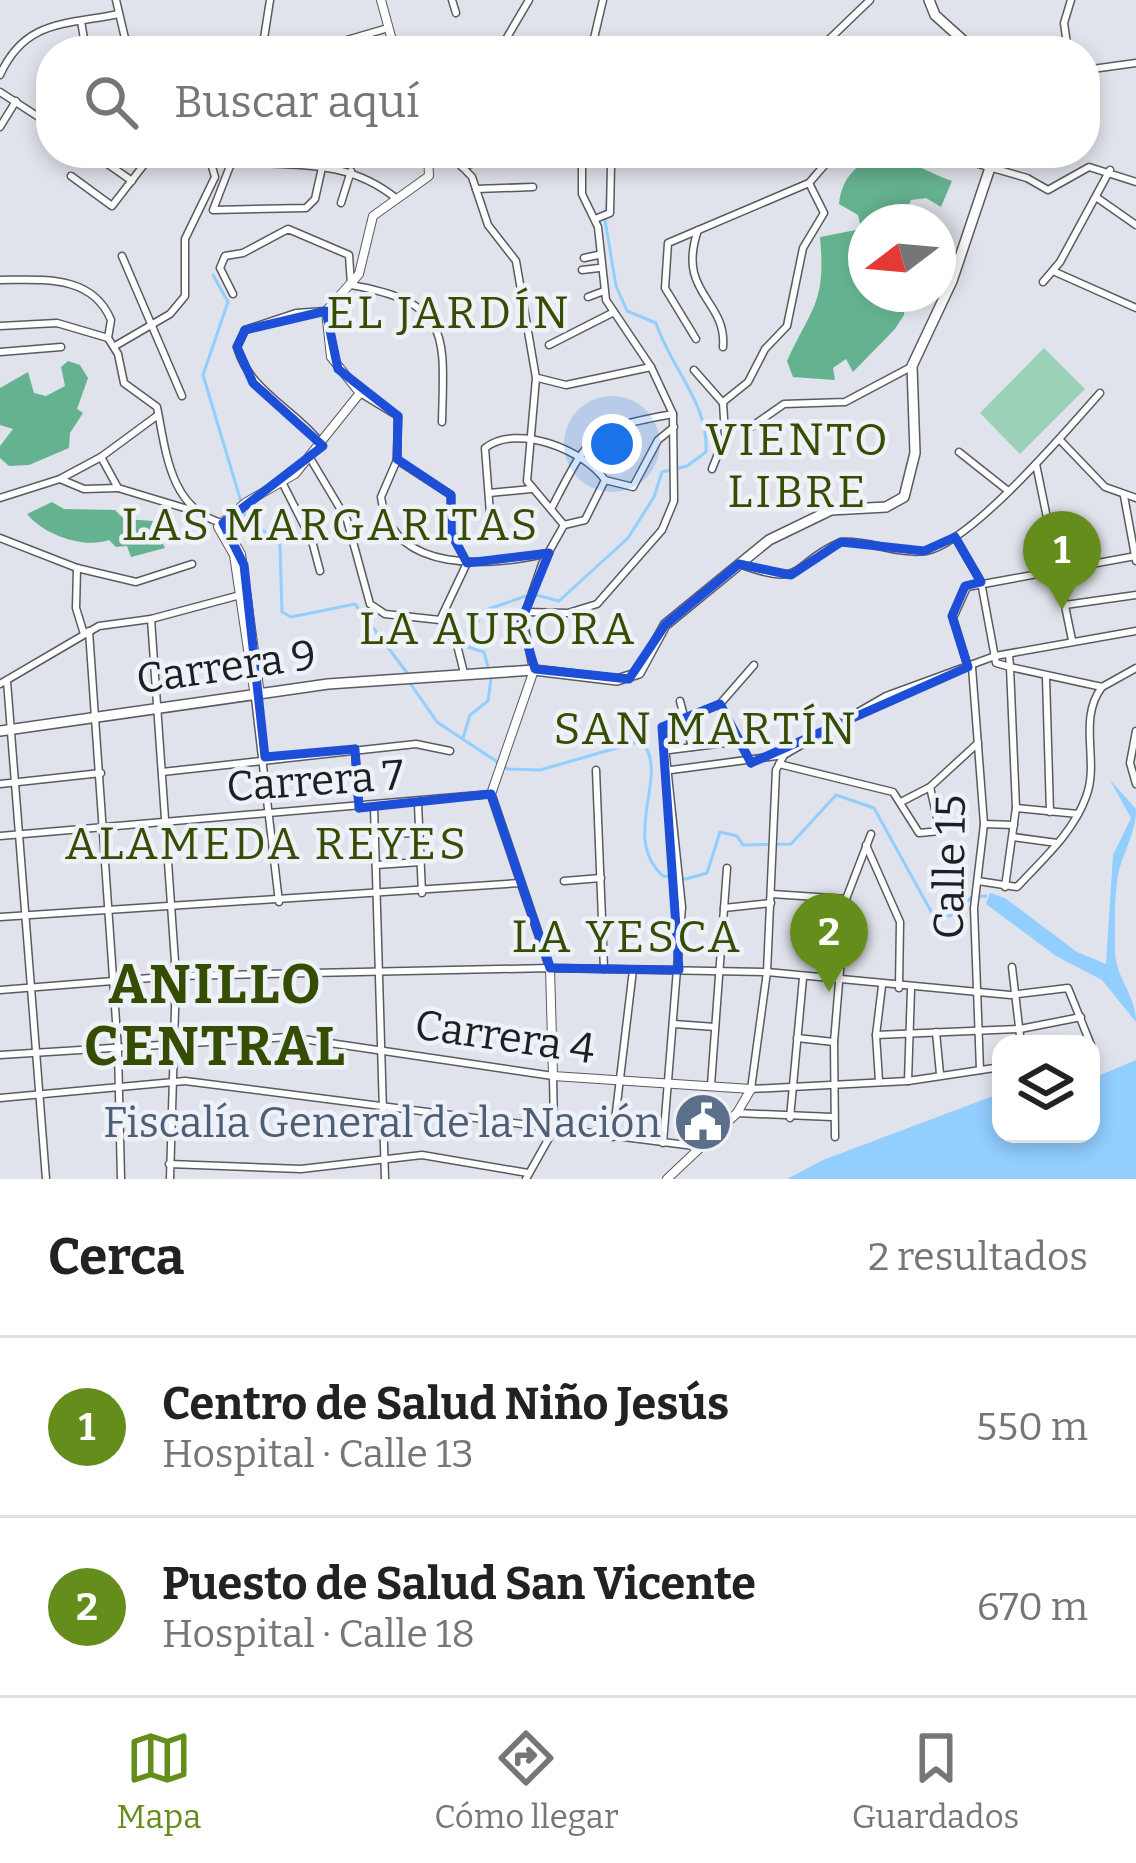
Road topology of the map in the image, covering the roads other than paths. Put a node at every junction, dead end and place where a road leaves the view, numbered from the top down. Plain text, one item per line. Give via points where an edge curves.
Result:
1 (116, 0) edge
2 (270, 0) edge
3 (381, 0) edge
4 (452, 0) edge
5 (529, 0) edge
6 (603, 0) edge
7 (870, 0) edge
8 (929, 0) edge
9 (1071, 0) edge
10 (119, 14) junction
11 (456, 14) dead end
12 (82, 22) junction
13 (388, 28) junction
14 (84, 36) edge
15 (124, 36) edge
16 (264, 36) edge
17 (361, 36) edge
18 (390, 36) edge
19 (508, 36) edge
20 (595, 36) edge
21 (833, 36) edge
22 (958, 36) edge
23 (1066, 36) edge
24 (1136, 63) edge
25 (1100, 68) edge
26 (0, 75) edge
27 (0, 92) edge
28 (16, 101) junction
29 (36, 115) edge
30 (0, 128) edge
31 (114, 168) edge
32 (142, 168) edge
33 (212, 168) edge
34 (227, 168) edge
35 (229, 168) edge
36 (321, 168) edge
37 (340, 168) edge
38 (429, 168) edge
39 (462, 168) edge
40 (582, 168) edge
41 (611, 168) edge
42 (822, 168) edge
43 (990, 168) joint
44 (1083, 168) edge
45 (1093, 168) edge
46 (1110, 170) junction
47 (351, 171) junction
48 (71, 176) dead end
49 (215, 177) junction
50 (133, 181) junction
51 (1136, 182) edge
52 (809, 183) junction
53 (533, 187) dead end
54 (476, 189) junction
55 (1096, 197) junction
56 (397, 199) junction
57 (341, 203) dead end
58 (596, 219) junction
59 (1136, 225) edge
60 (698, 230) junction
61 (364, 254) junction
62 (350, 255) junction
63 (598, 255) junction
64 (122, 256) dead end
65 (584, 258) dead end
66 (599, 268) junction
67 (583, 269) dead end
68 (1053, 271) junction
69 (0, 280) edge
70 (1043, 282) dead end
71 (351, 285) junction
72 (604, 291) junction
73 (233, 294) dead end
74 (588, 296) dead end
75 (1136, 308) edge
76 (326, 311) junction
77 (614, 312) junction
78 (0, 326) edge
79 (150, 326) junction
80 (108, 338) junction
81 (696, 339) dead end
82 (550, 345) dead end
83 (115, 346) junction
84 (723, 346) dead end
85 (62, 347) dead end
86 (0, 352) edge
87 (912, 366) junction
88 (651, 367) junction
89 (694, 370) dead end
90 (536, 378) junction
91 (360, 393) junction
92 (1100, 393) dead end
93 (182, 396) dead end
94 (723, 404) junction
95 (673, 414) junction
96 (158, 415) junction
97 (442, 422) dead end
98 (674, 427) junction
99 (752, 427) dead end
100 (533, 436) junction
101 (1059, 439) junction
102 (320, 442) junction
103 (958, 452) dead end
104 (101, 458) junction
105 (310, 458) junction
106 (397, 460) junction
107 (577, 460) junction
108 (1036, 464) junction
109 (712, 469) dead end
110 (60, 478) junction
111 (605, 480) junction
112 (282, 482) junction
113 (118, 488) junction
114 (531, 489) junction
115 (1007, 490) junction
116 (489, 493) junction
117 (1124, 496) junction
118 (0, 498) edge
119 (1136, 498) edge
120 (551, 509) junction
121 (194, 512) junction
122 (218, 524) junction
123 (491, 526) dead end
124 (564, 526) junction
125 (955, 537) junction
126 (0, 538) edge
127 (549, 553) junction
128 (1136, 558) edge
129 (467, 563) junction
130 (192, 564) dead end
131 (739, 564) junction
132 (77, 568) junction
133 (1059, 568) junction
134 (320, 572) dead end
135 (981, 581) junction
136 (243, 594) junction
137 (1136, 595) edge
138 (1065, 605) junction
139 (526, 612) junction
140 (151, 619) junction
141 (440, 620) junction
142 (1136, 631) edge
143 (86, 632) junction
144 (1072, 640) junction
145 (1009, 653) junction
146 (995, 656) junction
147 (754, 665) dead end
148 (970, 666) junction
149 (1010, 667) junction
150 (1136, 668) edge
151 (534, 670) junction
152 (464, 674) junction
153 (1046, 676) junction
154 (4, 682) edge
155 (1102, 687) junction
156 (258, 699) junction
157 (680, 701) dead end
158 (720, 704) junction
159 (156, 711) junction
160 (96, 717) junction
161 (685, 721) junction
162 (5, 731) edge
163 (1136, 731) edge
164 (740, 741) junction
165 (978, 743) junction
166 (692, 747) junction
167 (356, 749) junction
168 (669, 750) junction
169 (450, 751) dead end
170 (1134, 752) edge
171 (784, 755) junction
172 (265, 757) junction
173 (751, 763) junction
174 (779, 764) junction
175 (596, 770) dead end
176 (671, 770) junction
177 (161, 772) junction
178 (100, 773) junction
179 (15, 783) junction
180 (0, 784) edge
181 (1136, 784) edge
182 (930, 787) junction
183 (491, 794) junction
184 (901, 802) junction
185 (418, 804) junction
186 (374, 807) junction
187 (358, 808) junction
188 (1016, 808) junction
189 (272, 811) junction
190 (1050, 812) junction
191 (1078, 814) junction
192 (164, 822) junction
193 (984, 824) junction
194 (1014, 825) junction
195 (104, 827) junction
196 (419, 833) junction
197 (19, 834) junction
198 (375, 834) junction
199 (872, 834) dead end
200 (0, 836) edge
201 (1012, 837) junction
202 (1057, 843) junction
203 (866, 845) junction
204 (421, 862) junction
205 (376, 865) junction
206 (727, 868) dead end
207 (601, 878) junction
208 (564, 881) dead end
209 (520, 883) junction
210 (978, 884) junction
211 (1006, 887) junction
212 (422, 892) junction
213 (772, 893) junction
214 (377, 896) junction
215 (846, 899) junction
216 (279, 902) junction
217 (772, 903) junction
218 (724, 908) junction
219 (171, 909) junction
220 (107, 912) junction
221 (26, 916) junction
222 (0, 917) edge
223 (1012, 967) dead end
224 (550, 968) junction
225 (604, 969) junction
226 (633, 970) junction
227 (679, 970) junction
228 (378, 971) junction
229 (719, 971) junction
230 (767, 972) junction
231 (176, 976) junction
232 (803, 977) junction
233 (111, 980) junction
234 (841, 981) junction
235 (882, 986) junction
236 (31, 987) junction
237 (899, 988) junction
238 (911, 989) junction
239 (0, 990) edge
240 (1019, 990) junction
241 (978, 994) junction
242 (1081, 1017) junction
243 (674, 1024) junction
244 (715, 1027) junction
245 (1020, 1029) junction
246 (936, 1032) junction
247 (979, 1032) junction
248 (906, 1033) junction
249 (876, 1035) junction
250 (1020, 1035) edge
251 (1088, 1035) edge
252 (797, 1038) junction
253 (834, 1042) junction
254 (175, 1047) junction
255 (380, 1047) junction
256 (118, 1049) junction
257 (36, 1053) junction
258 (0, 1055) edge
259 (992, 1068) edge
260 (980, 1070) junction
261 (940, 1074) junction
262 (553, 1076) junction
263 (174, 1081) junction
264 (879, 1081) junction
265 (908, 1081) junction
266 (622, 1083) junction
267 (793, 1084) junction
268 (668, 1086) junction
269 (832, 1086) junction
270 (117, 1087) junction
271 (711, 1089) junction
272 (752, 1089) junction
273 (39, 1094) junction
274 (0, 1098) edge
275 (383, 1105) junction
276 (737, 1113) junction
277 (832, 1117) junction
278 (790, 1118) junction
279 (554, 1129) junction
280 (835, 1136) dead end
281 (613, 1137) junction
282 (663, 1143) junction
283 (702, 1147) junction
284 (383, 1157) junction
285 (170, 1164) junction
286 (246, 1166) junction
287 (499, 1174) edge
288 (527, 1176) edge
289 (46, 1179) edge
290 (122, 1179) edge
291 (170, 1179) edge
292 (247, 1179) edge
293 (386, 1179) edge
294 (668, 1179) edge

1 - 10 street
2 - 16 street
3 - 13 street
4 - 11 street
5 - 19 street
6 - 20 street
7 - 21 street
8 - 22 main road
9 - 23 street
10 - 12 street
10 - 15 street
12 - 14 street
12 - 26 street via 18,41
13 - 17 street
13 - 18 street
24 - 25 street
27 - 28 street
28 - 29 street
28 - 30 street
31 - 50 street
32 - 50 street
33 - 49 street
34 - 49 street
35 - 36 street via 213,210 312,204
37 - 47 street
38 - 56 street
39 - 54 street
40 - 58 street via 582,194
41 - 58 street via 610,213
42 - 52 street
43 - 44 street via 1048,190
43 - 87 main road
45 - 46 street
46 - 51 street
46 - 55 street
47 - 56 street
47 - 57 street
48 - 50 street via 112,206
49 - 79 street via 185,238 185,296
52 - 60 street
52 - 94 street via 824,213 803,248 787,326 745,387
53 - 54 street
54 - 90 street via 488,226 514,255
55 - 59 street
55 - 68 street
56 - 61 street via 374,216
58 - 63 street
60 - 81 street via 673,236 665,258 665,288
60 - 84 street via 691,274 722,326
61 - 62 street
61 - 71 street
62 - 71 street
62 - 73 street via 289,230 225,256 220,268
63 - 65 street
63 - 66 street
64 - 79 street
66 - 67 street
66 - 72 street
68 - 70 street
68 - 75 street
69 - 80 street via 63,281 92,292 111,320
71 - 76 street
71 - 97 street via 406,299 434,327 446,353
72 - 74 street
72 - 77 street
76 - 91 street via 332,357
76 - 102 street via 245,330 237,347 253,383
77 - 82 street
77 - 88 street
78 - 80 street via 57,323
79 - 83 street
79 - 93 street
80 - 83 street
83 - 96 street via 124,383 153,400
85 - 86 street
87 - 99 street via 844,402 784,404
87 - 131 main road via 914,470 900,502 831,509
88 - 90 street via 566,385
88 - 95 street
89 - 94 street
90 - 100 street
91 - 102 street
91 - 106 street via 398,416
92 - 101 street
94 - 109 street via 725,436
95 - 98 street
95 - 107 street via 611,425
96 - 104 street
96 - 121 street via 173,477
98 - 111 street via 633,487
98 - 139 street via 676,478 662,530 597,604 568,614
100 - 107 street
100 - 114 street
100 - 116 street via 487,446
101 - 108 street
101 - 117 street
102 - 105 street
103 - 115 street
104 - 110 street
104 - 113 street
105 - 112 street
105 - 141 street via 347,520 370,604 385,614
106 - 129 street via 450,493 451,533
106 - 129 street via 381,491 389,524 411,545
107 - 111 street
107 - 120 street
108 - 115 street
108 - 133 street
110 - 113 street via 84,489
110 - 118 street
111 - 124 street via 585,520
112 - 122 street
112 - 134 street
113 - 121 street
114 - 116 street
114 - 120 street
115 - 125 street
116 - 123 street
117 - 119 street
117 - 128 street
120 - 124 street
121 - 122 street
122 - 136 street
124 - 127 street
125 - 131 street via 924,551 842,542 791,575
125 - 135 street
126 - 132 street
127 - 129 street
127 - 139 street
128 - 133 street
129 - 141 street
130 - 132 street via 136,582
131 - 151 main road, Carrera 9 via 665,625 629,679
132 - 143 street via 76,608
133 - 135 street
133 - 138 street
135 - 146 street
135 - 148 street, Calle 15 via 967,587 953,618
136 - 140 street
136 - 156 street
137 - 138 street
138 - 144 street
139 - 151 street
140 - 143 street
140 - 159 street
141 - 152 street
142 - 144 street
143 - 154 street
143 - 160 street
144 - 145 street
145 - 146 street
145 - 149 street
146 - 148 street
146 - 149 street
147 - 158 street
148 - 165 street, Calle 15
148 - 171 street via 886,696
149 - 153 street
149 - 188 street
150 - 155 street
151 - 152 main road, Carrera 9
151 - 183 street
152 - 156 main road, Carrera 9
153 - 155 street
153 - 190 street
154 - 162 street
155 - 191 street via 1089,709 1088,794
156 - 159 main road, Carrera 9
156 - 172 street
157 - 161 street
158 - 161 street
158 - 164 street
159 - 160 main road, Carrera 9
159 - 177 street
160 - 162 main road, Carrera 9
160 - 178 street
161 - 166 street
161 - 168 street via 664,727
162 - 179 street
163 - 170 street
164 - 166 street
164 - 173 street
165 - 182 street
165 - 193 street, Calle 15
166 - 168 street
167 - 169 street via 424,744
167 - 172 street
167 - 187 street
168 - 176 street
170 - 181 street
171 - 173 street
171 - 174 street
172 - 177 street
172 - 189 street
173 - 176 street
174 - 184 street via 889,791
174 - 213 street
175 - 207 street
176 - 227 street
177 - 192 street
178 - 179 street
178 - 195 street
179 - 180 street
179 - 197 street
182 - 184 street
182 - 184 street via 939,832 915,832
183 - 185 street, Carrera 7
183 - 209 street
185 - 186 street, Carrera 7
185 - 196 street
186 - 187 street, Carrera 7
186 - 198 street
187 - 189 street, Carrera 7
188 - 190 street
188 - 194 street
189 - 192 street, Carrera 7
189 - 216 street
190 - 191 street
191 - 202 street
192 - 195 street, Carrera 7
192 - 219 street
193 - 194 street
193 - 210 street, Calle 15
194 - 201 street
195 - 197 street, Carrera 7
195 - 220 street
196 - 198 street
196 - 204 street
197 - 200 street, Carrera 7
197 - 221 street
198 - 205 street
199 - 203 street
201 - 202 street
201 - 211 street
202 - 211 street via 1017,887
203 - 215 street
203 - 237 street via 900,922
204 - 205 street
204 - 212 street
205 - 214 street
206 - 218 street
207 - 208 street
207 - 225 street
209 - 212 street
209 - 224 street
210 - 211 street
210 - 241 street, Calle 15
212 - 214 street
213 - 215 street
213 - 217 street
214 - 216 street
214 - 228 street
215 - 234 street
216 - 219 street
217 - 218 street
217 - 230 street
218 - 229 street
219 - 220 street
219 - 231 street
220 - 221 street
220 - 233 street
221 - 222 street
221 - 236 street
223 - 240 street
224 - 225 street
224 - 228 street
224 - 262 street
225 - 226 street
226 - 227 street
226 - 266 street
227 - 229 street
227 - 243 street
228 - 231 street
228 - 255 street
229 - 230 street
229 - 244 street
230 - 232 street
230 - 272 street
231 - 233 street
231 - 254 street
232 - 234 street
232 - 252 street
233 - 236 street
233 - 256 street
234 - 235 street
234 - 253 street
235 - 237 street
235 - 249 street
236 - 239 street
236 - 257 street
237 - 238 street
238 - 241 street
238 - 248 street
240 - 241 street
240 - 242 street via 1068,988
240 - 245 street
241 - 247 street, Calle 15
242 - 245 street
242 - 251 street
243 - 244 street
243 - 268 street
244 - 271 street
245 - 247 street
245 - 250 street
246 - 247 street
246 - 248 street
246 - 261 street
247 - 260 street, Calle 15
248 - 249 street
248 - 265 street
249 - 264 street
252 - 253 street
252 - 267 street
253 - 269 street
254 - 255 street, Carrera 4 via 289,1037
254 - 256 street, Carrera 4
254 - 263 street
255 - 262 street, Carrera 4
255 - 275 street
256 - 257 street, Carrera 4
256 - 270 street
257 - 258 street, Carrera 4
257 - 273 street
259 - 260 street, Carrera 4
260 - 261 street, Carrera 4
261 - 265 street, Carrera 4
262 - 266 street, Carrera 4
262 - 279 street
263 - 270 street
263 - 275 street
263 - 285 street
264 - 265 street, Carrera 4
264 - 269 street, Carrera 4
266 - 268 street, Carrera 4
266 - 281 street
267 - 269 street, Carrera 4
267 - 272 street, Carrera 4
267 - 278 street
268 - 271 street, Carrera 4
268 - 282 street
269 - 277 street
270 - 273 street
270 - 290 street
271 - 272 street, Carrera 4
272 - 276 street
273 - 274 street
273 - 289 street
275 - 279 street
275 - 284 street
276 - 278 street
276 - 283 street
277 - 278 street
277 - 280 street
279 - 281 street
279 - 288 street
281 - 282 street
282 - 283 street
283 - 294 street
284 - 286 street via 301,1169
284 - 287 street via 422,1155
284 - 293 street
285 - 286 street
285 - 291 street
286 - 292 street
287 - 288 street

